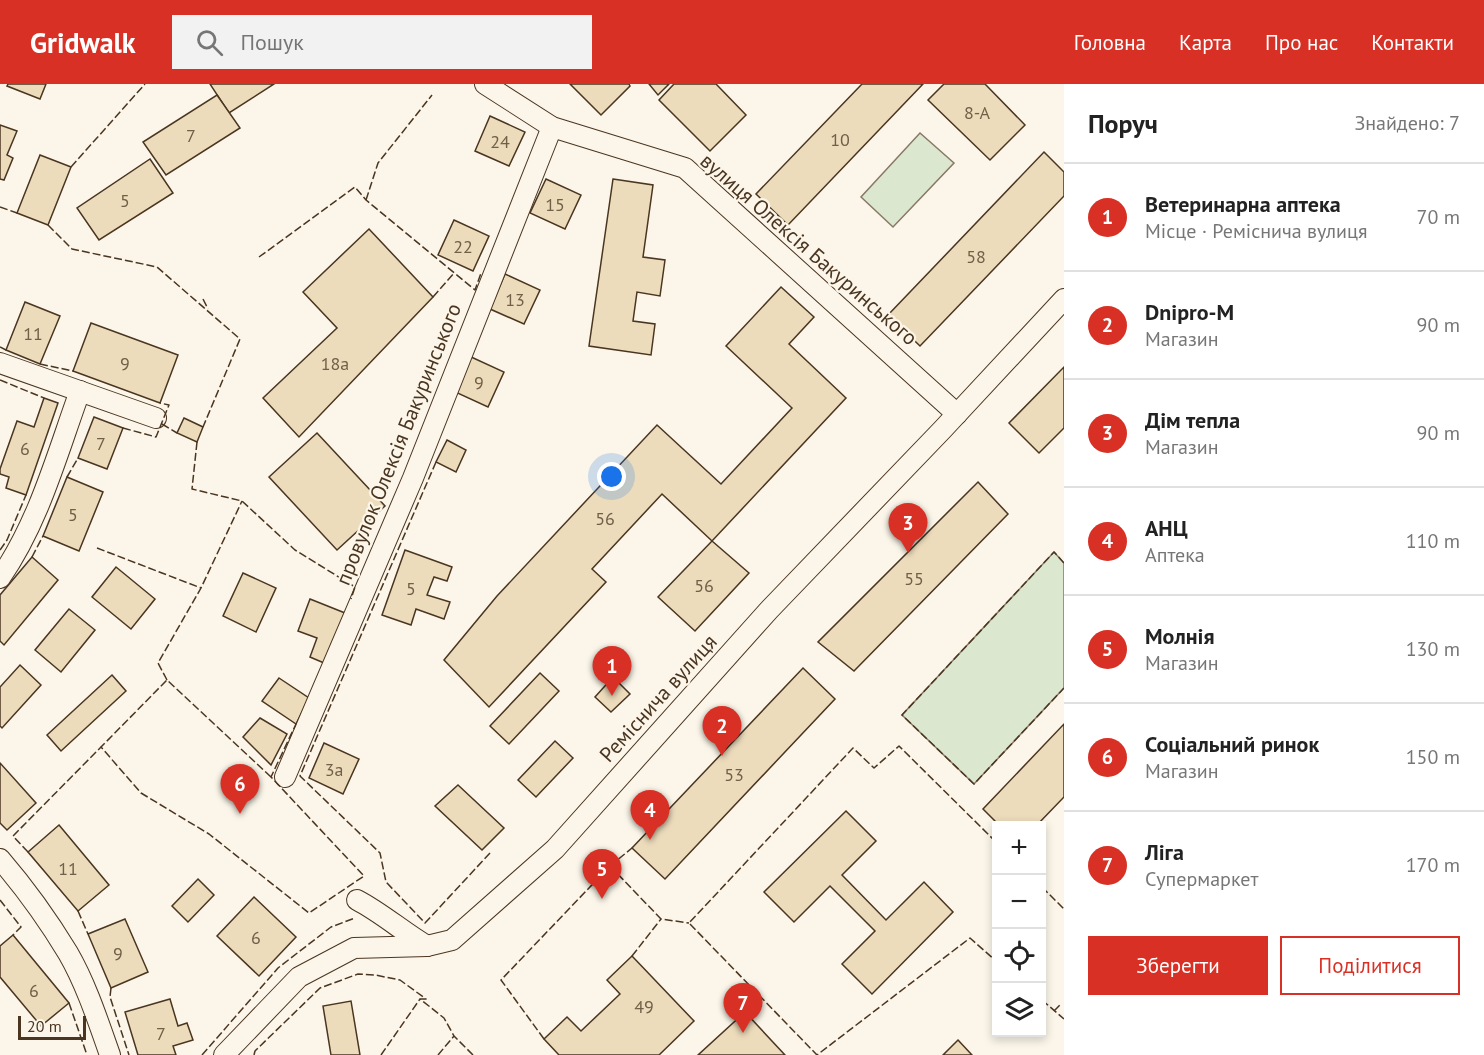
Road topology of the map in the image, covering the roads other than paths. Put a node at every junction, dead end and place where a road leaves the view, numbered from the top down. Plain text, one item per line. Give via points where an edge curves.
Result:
1 (485, 84) edge
2 (552, 127) junction
3 (1064, 299) edge
4 (0, 363) edge
5 (80, 391) junction
6 (957, 414) junction
7 (156, 418) dead end
8 (0, 578) edge
9 (285, 777) dead end
10 (0, 859) edge
11 (357, 900) dead end
12 (427, 946) junction
13 (237, 1047) edge
14 (110, 1055) edge
15 (224, 1055) edge

1 - 2 street, вулиця Олексія Бакуринського
2 - 6 street, вулиця Олексія Бакуринського via 685,168
2 - 9 street, провулок Олексія Бакуринського via 413,478
3 - 6 street, Реміснича вулиця
4 - 5 street
5 - 7 street
5 - 8 street via 31,526
6 - 12 street, Реміснича вулиця via 769,610 555,849 452,940
10 - 14 street via 68,954
11 - 12 street
12 - 13 street, Реміснича вулиця via 354,948 298,976
13 - 15 street, Реміснича вулиця

